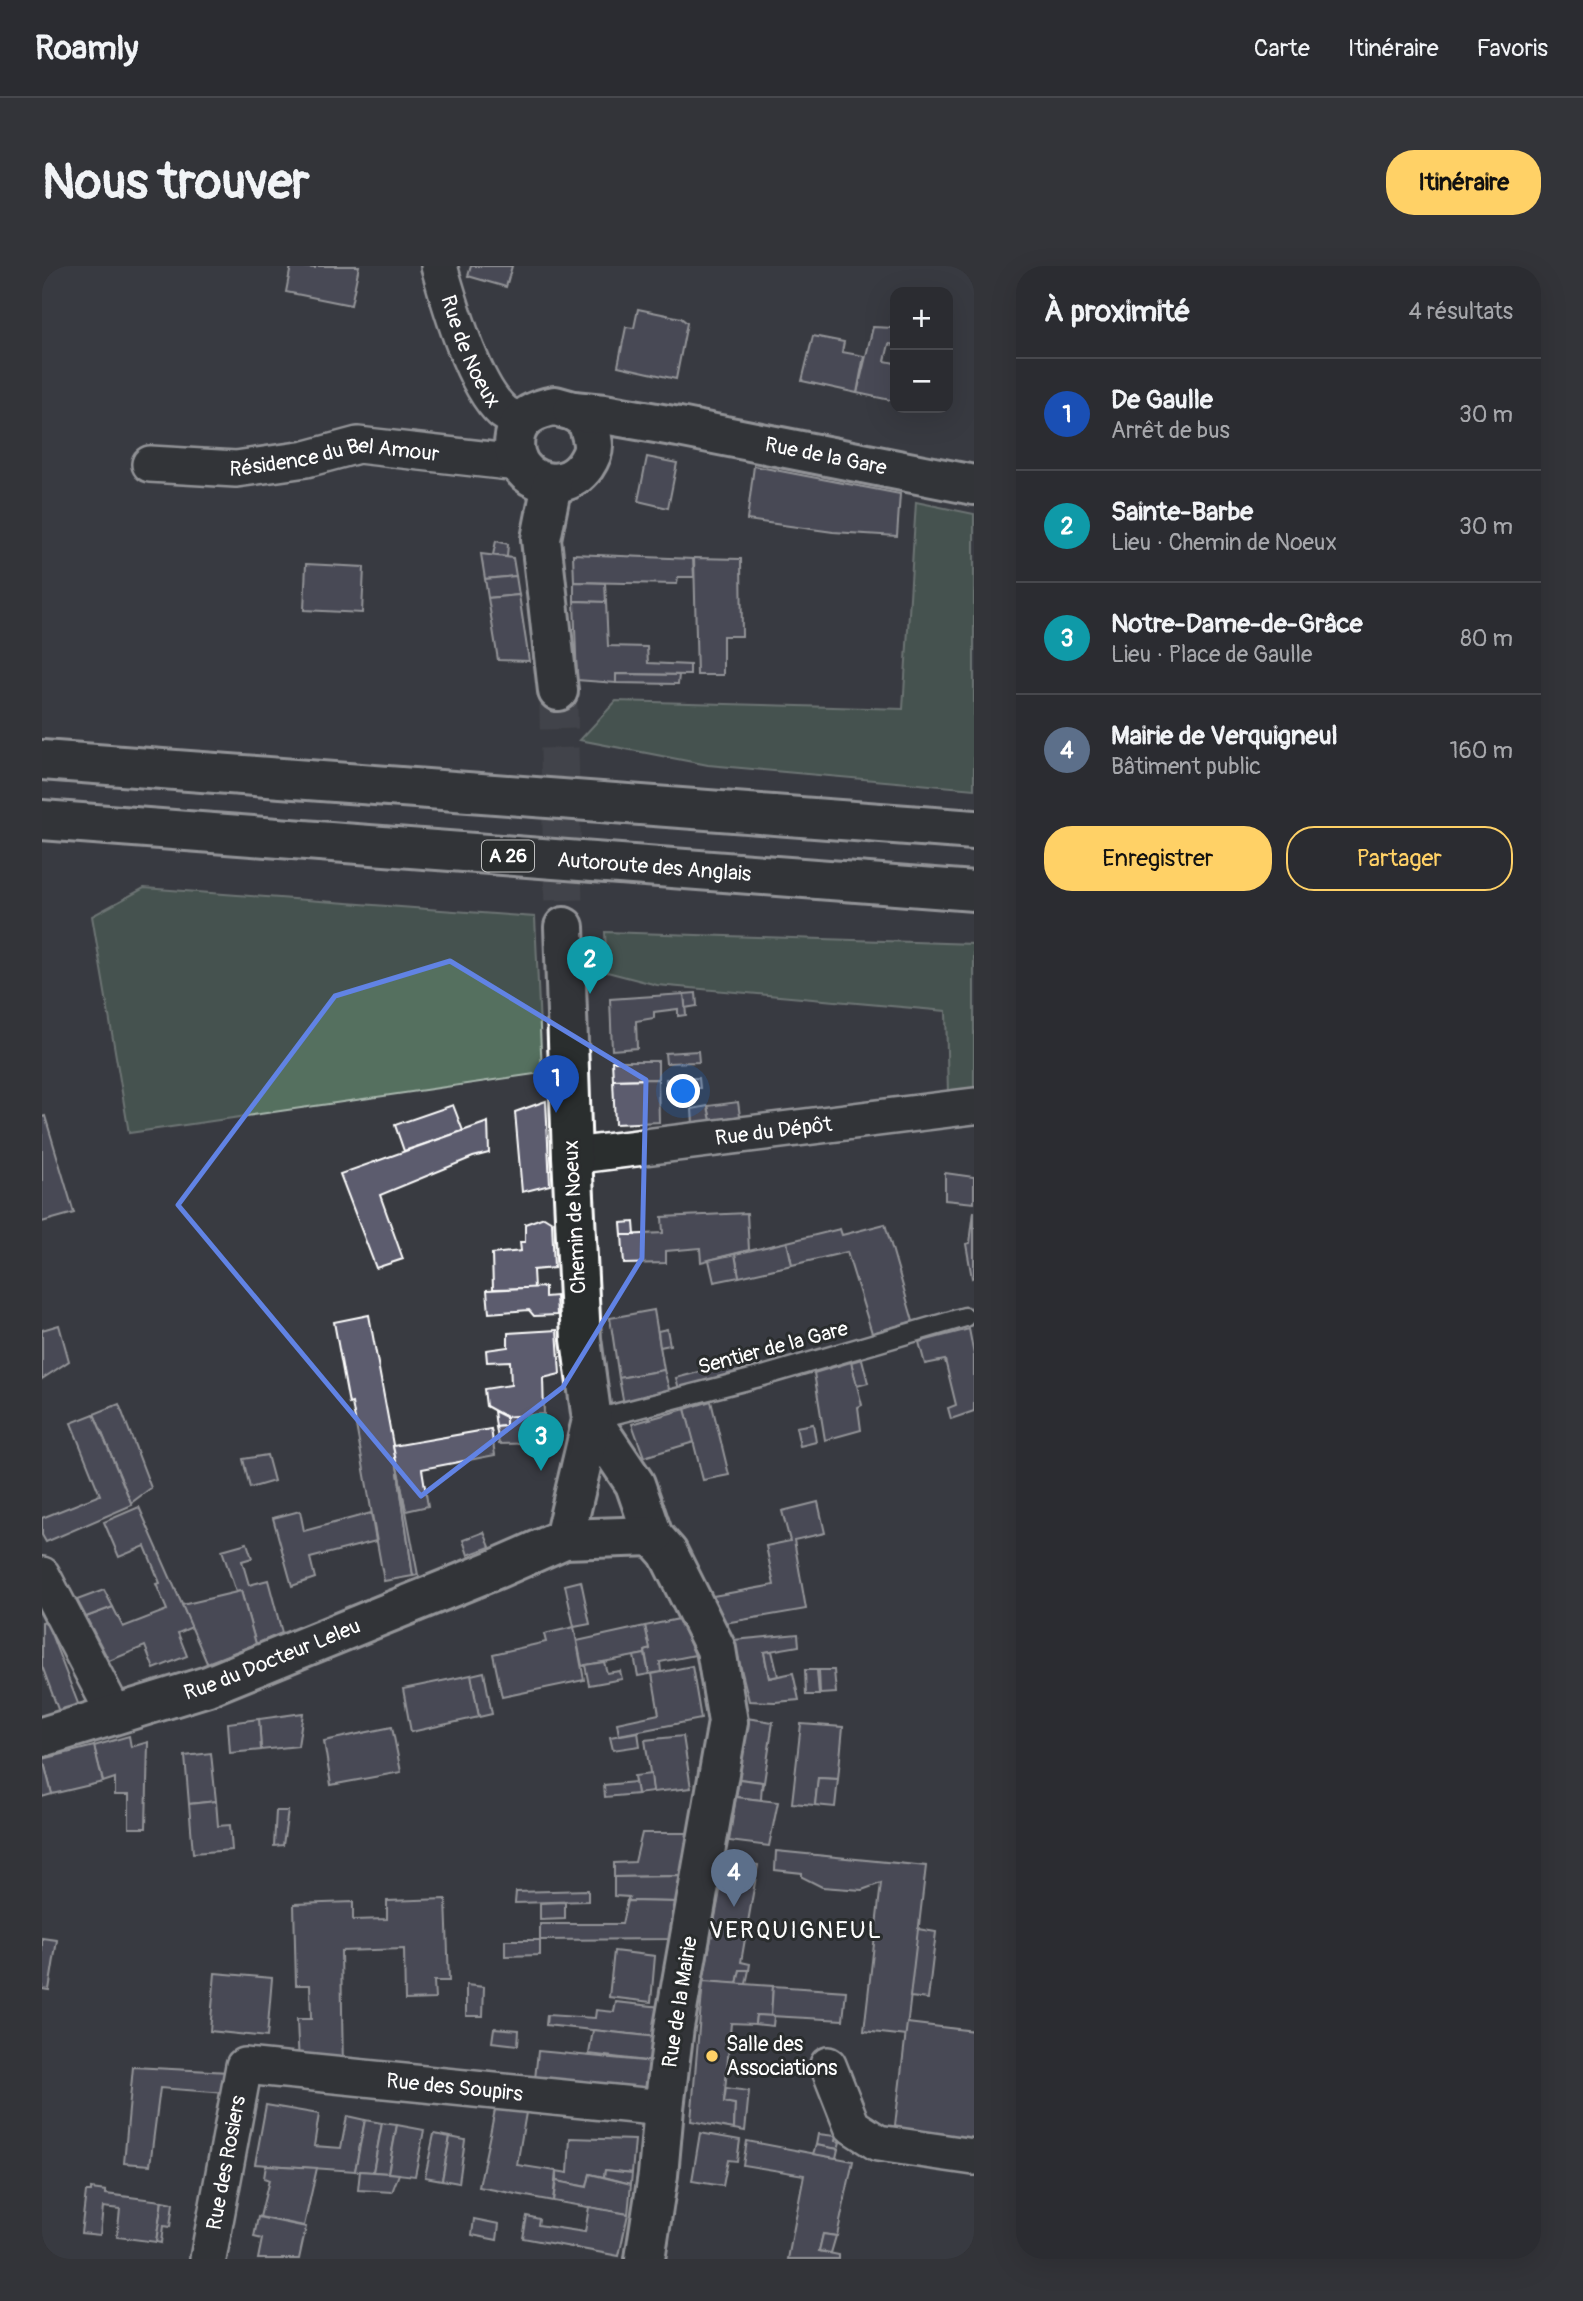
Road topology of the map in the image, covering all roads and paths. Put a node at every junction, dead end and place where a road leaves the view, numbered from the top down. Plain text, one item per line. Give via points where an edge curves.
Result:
1 (439, 266) edge
2 (573, 411) junction
3 (522, 421) junction
4 (679, 427) junction
5 (589, 461) junction
6 (518, 463) junction
7 (150, 464) dead end
8 (552, 484) junction
9 (974, 485) edge
10 (558, 691) tunnel mouth
11 (42, 760) edge
12 (42, 820) edge
13 (974, 830) edge
14 (974, 891) edge
15 (564, 926) tunnel mouth
16 (974, 1106) edge
17 (572, 1156) junction
18 (965, 1317) dead end
19 (592, 1420) junction
20 (653, 1536) junction
21 (564, 1539) junction
22 (42, 1575) edge
23 (115, 1716) junction
24 (42, 1737) edge
25 (828, 2065) dead end
26 (244, 2066) joint
27 (664, 2108) junction
28 (974, 2157) edge
29 (208, 2259) edge
30 (645, 2259) edge

1 - 3 street, Rue de Noeux via 483,387 503,412
2 - 3 main road via 555,406 537,409
2 - 4 main road, Rue de la Gare
2 - 5 main road via 587,420 594,448
3 - 6 main road via 514,448
4 - 5 main road via 633,437
4 - 9 main road, Rue de la Gare
5 - 8 main road via 580,473
6 - 7 street, Résidence du Bel Amour via 358,445 306,459 236,469
6 - 8 main road via 527,474
8 - 10 main road via 541,539
11 - 13 main road
12 - 14 main road, Autoroute des Anglais / A 26
15 - 17 main road, Chemin de Noeux
16 - 17 street, Rue du Dépôt
17 - 19 main road, Chemin de Noeux via 581,1339
18 - 19 lane, Sentier de la Gare
19 - 20 main road, Rue de la Mairie via 635,1484
19 - 21 main road
20 - 21 main road
20 - 27 main road, Rue de la Mairie via 668,1553 716,1649 728,1722
21 - 23 main road, Rue du Docteur Leleu via 208,1686
22 - 23 street
23 - 24 main road, Rue du Docteur Leleu
25 - 28 street via 852,2126 878,2143
26 - 27 street, Rue des Soupirs
26 - 29 street, Rue des Rosiers
27 - 30 main road, Rue de la Mairie

